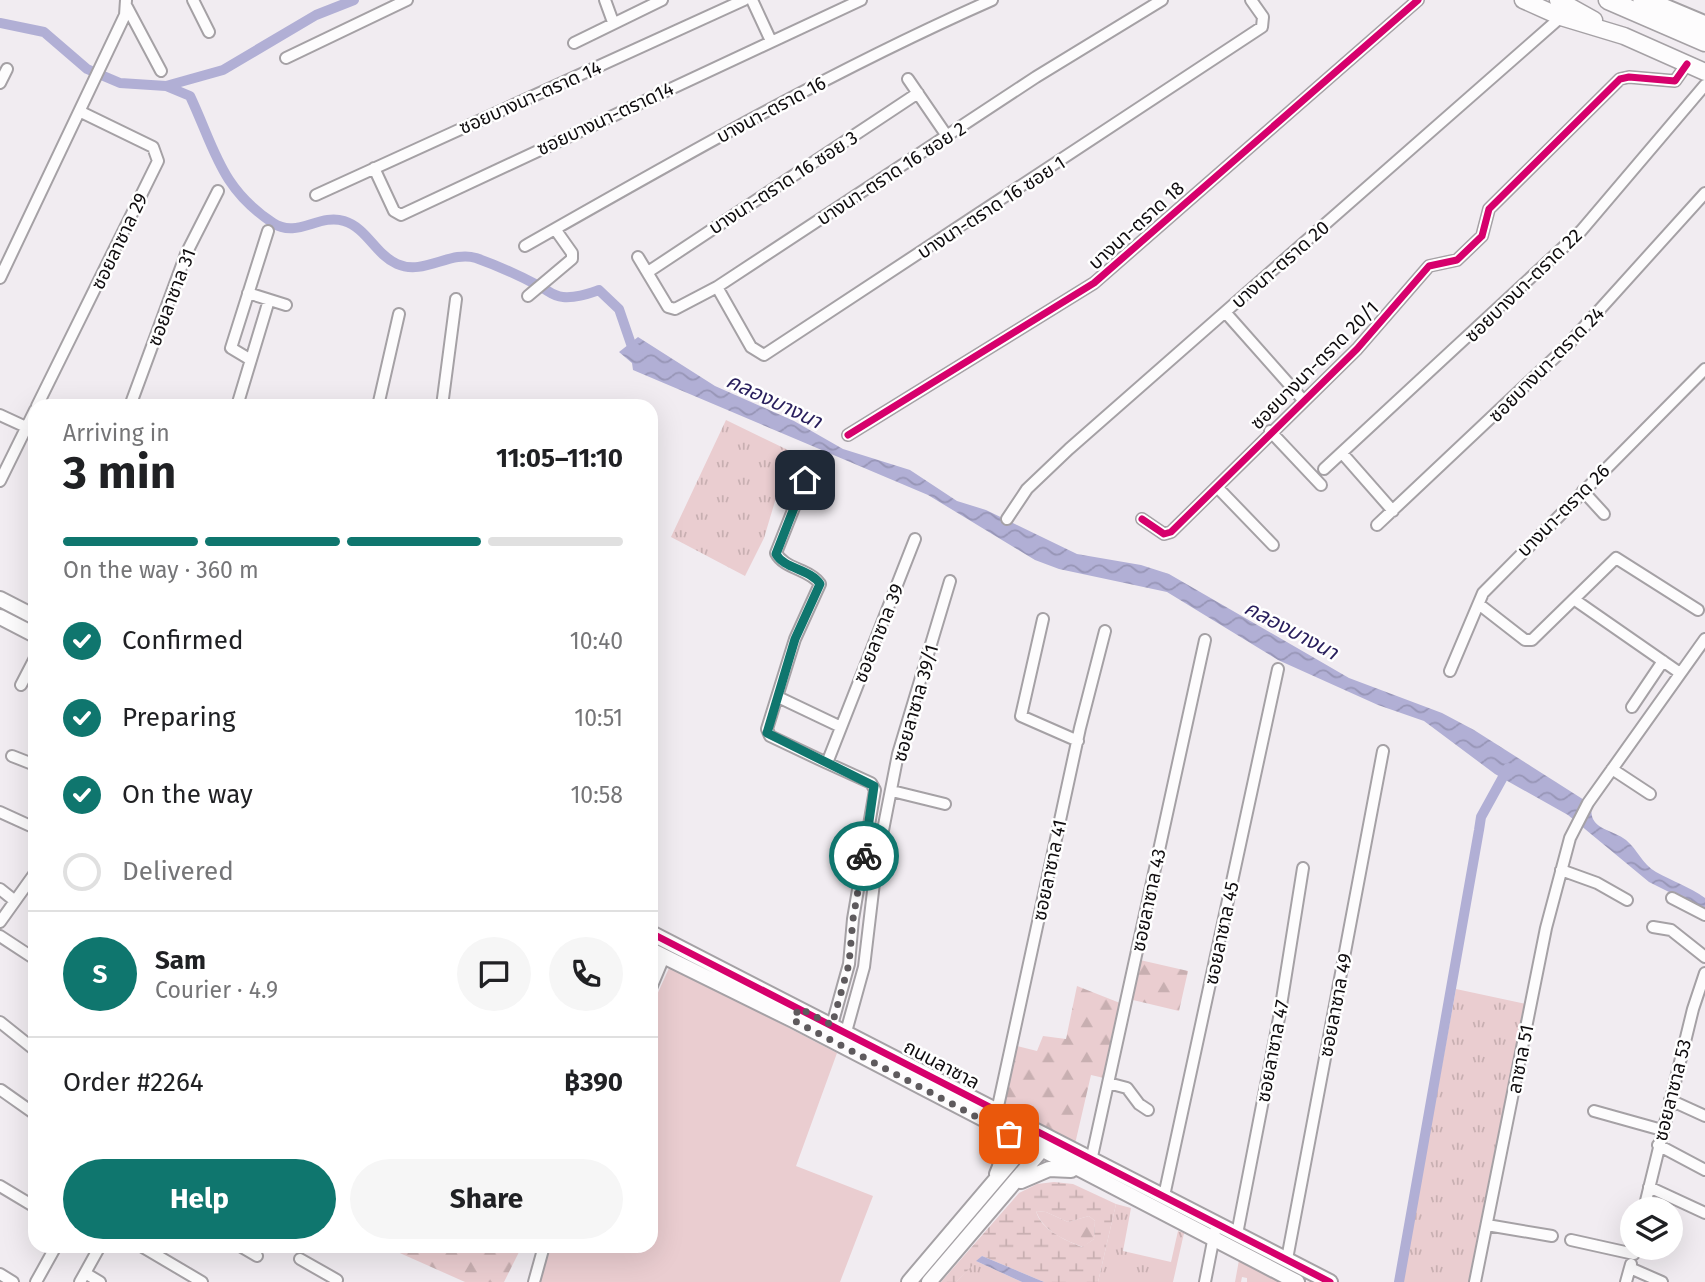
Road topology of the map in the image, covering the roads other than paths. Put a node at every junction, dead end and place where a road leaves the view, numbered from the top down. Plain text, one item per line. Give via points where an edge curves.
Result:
1 (192, 0) edge
2 (407, 0) edge
3 (605, 0) edge
4 (662, 0) edge
5 (744, 0) edge
6 (752, 0) edge
7 (861, 0) edge
8 (992, 0) edge
9 (1162, 0) edge
10 (1251, 0) edge
11 (1418, 0) edge
12 (1523, 0) edge
13 (1558, 0) edge
14 (1608, 0) edge
15 (1643, 0) edge
16 (1677, 0) edge
17 (126, 3) edge
18 (1705, 12) edge
19 (1561, 17) junction
20 (613, 22) junction
21 (1705, 26) edge
22 (209, 32) dead end
23 (1624, 36) junction
24 (771, 41) junction
25 (1705, 42) edge
26 (574, 43) dead end
27 (286, 58) dead end
28 (1687, 64) junction
29 (7, 69) dead end
30 (161, 71) dead end
31 (1705, 72) edge
32 (908, 79) dead end
33 (0, 83) edge
34 (1705, 85) edge
35 (918, 93) junction
36 (81, 112) junction
37 (947, 136) junction
38 (374, 168) junction
39 (218, 191) dead end
40 (1705, 193) edge
41 (316, 195) dead end
42 (555, 229) junction
43 (268, 231) dead end
44 (525, 246) dead end
45 (638, 257) dead end
46 (648, 272) junction
47 (0, 278) edge
48 (717, 287) junction
49 (248, 293) junction
50 (528, 296) dead end
51 (456, 299) dead end
52 (270, 300) junction
53 (286, 305) dead end
54 (1225, 312) junction
55 (399, 314) dead end
56 (251, 360) junction
57 (1705, 369) edge
58 (40, 399) edge
59 (133, 399) edge
60 (239, 399) edge
61 (380, 399) edge
62 (443, 399) edge
63 (1303, 400) junction
64 (0, 415) edge
65 (28, 423) edge
66 (26, 427) junction
67 (1270, 431) junction
68 (848, 435) dead end
69 (1342, 453) junction
70 (1324, 469) dead end
71 (805, 480) dead end
72 (0, 481) edge
73 (1321, 485) dead end
74 (1217, 487) junction
75 (1583, 491) junction
76 (1393, 511) junction
77 (1604, 514) dead end
78 (1007, 519) dead end
79 (1142, 519) dead end
80 (1377, 525) dead end
81 (915, 539) dead end
82 (1273, 545) dead end
83 (950, 581) dead end
84 (0, 599) edge
85 (1575, 600) junction
86 (1480, 605) junction
87 (1698, 610) dead end
88 (28, 613) edge
89 (0, 617) edge
90 (1043, 619) dead end
91 (28, 631) edge
92 (1105, 631) dead end
93 (1705, 639) edge
94 (1205, 640) dead end
95 (1701, 654) edge
96 (1663, 661) junction
97 (1278, 669) dead end
98 (1450, 671) dead end
99 (28, 672) edge
100 (1681, 673) junction
101 (21, 685) dead end
102 (778, 697) junction
103 (1632, 707) dead end
104 (841, 727) junction
105 (1078, 740) junction
106 (1383, 751) dead end
107 (12, 756) dead end
108 (28, 762) edge
109 (827, 762) junction
110 (1612, 769) junction
111 (892, 791) junction
112 (1650, 794) dead end
113 (945, 804) dead end
114 (0, 812) edge
115 (28, 825) edge
116 (1303, 867) dead end
117 (1561, 870) junction
118 (28, 883) edge
119 (0, 889) edge
120 (1672, 898) dead end
121 (1627, 900) dead end
122 (15, 901) junction
123 (1705, 915) edge
124 (0, 922) edge
125 (1653, 927) dead end
126 (0, 936) edge
127 (658, 937) edge
128 (670, 943) junction
129 (28, 954) edge
130 (658, 954) edge
131 (1705, 957) edge
132 (1705, 973) edge
133 (1693, 1009) junction
134 (796, 1014) junction
135 (1705, 1015) edge
136 (0, 1022) edge
137 (832, 1025) junction
138 (846, 1032) junction
139 (28, 1041) edge
140 (1108, 1083) junction
141 (1, 1090) edge
142 (1670, 1100) junction
143 (28, 1109) edge
144 (1148, 1110) dead end
145 (997, 1111) junction
146 (1594, 1111) dead end
147 (974, 1115) junction
148 (1705, 1116) edge
149 (1662, 1130) junction
150 (1031, 1138) junction
151 (1045, 1145) junction
152 (1658, 1145) junction
153 (1091, 1161) junction
154 (1705, 1170) edge
155 (1093, 1178) junction
156 (0, 1186) edge
157 (1649, 1186) junction
158 (985, 1193) junction
159 (1001, 1197) junction
160 (1647, 1197) edge
161 (1169, 1199) junction
162 (28, 1203) edge
163 (1705, 1213) edge
164 (1168, 1217) junction
165 (1216, 1222) junction
166 (1487, 1225) junction
167 (1237, 1234) junction
168 (1552, 1236) dead end
169 (1214, 1240) junction
170 (1571, 1240) dead end
171 (1620, 1249) edge
172 (52, 1253) edge
173 (96, 1253) edge
174 (153, 1253) edge
175 (252, 1253) edge
176 (542, 1253) edge
177 (257, 1256) dead end
178 (300, 1259) dead end
179 (1287, 1259) junction
180 (1632, 1260) edge
181 (1630, 1268) junction
182 (0, 1274) edge
183 (83, 1278) edge
184 (13, 1282) edge
185 (36, 1282) edge
186 (100, 1282) edge
187 (202, 1282) edge
188 (336, 1282) edge
189 (534, 1282) edge
190 (909, 1282) edge
191 (929, 1282) edge
192 (1205, 1282) edge
193 (1297, 1282) edge
194 (1330, 1282) edge
195 (1475, 1282) edge
196 (1626, 1282) edge
197 (1662, 1282) edge

1 - 22 street
2 - 27 street
3 - 20 street
4 - 20 street
5 - 38 street, ซอยบางนา-ตราด 14
6 - 24 street
7 - 24 street, ซอยบางนา-ตราด14
8 - 42 street, บางนา-ตราด 16 via 910,36
9 - 37 street, บางนา-ตราด 16 ซอย 2
10 - 48 street, บางนา-ตราด 16 ซอย 1 via 1263,17 1262,27 764,355 751,347
11 - 68 street, บางนา-ตราด 18 via 1094,284
12 - 19 main road
13 - 23 main road
14 - 25 highway
15 - 21 highway
16 - 18 highway
17 - 30 street
17 - 36 street
19 - 23 main road
19 - 54 street, บางนา-ตราด 20
20 - 26 street
23 - 28 main road
24 - 38 street, ซอยบางนา-ตราด14 via 401,215 394,211
28 - 31 main road
28 - 63 street, ซอยบางนา-ตราด 20/1 via 1675,81 1620,79 1489,209 1482,236 1457,260 1429,266 1357,349
29 - 33 street
32 - 35 street
34 - 69 street, ซอยบางนา-ตราด 22 via 1581,231
35 - 37 street
35 - 46 street, บางนา-ตราด 16 ซอย 3
36 - 47 street
36 - 58 street, ซอยลาซาล 29 via 153,147 158,161
37 - 48 street, บางนา-ตราด 16 ซอย 2
38 - 41 street, ซอยบางนา-ตราด 14
39 - 59 street, ซอยลาซาล 31 via 186,254
40 - 76 street, ซอยบางนา-ตราด 24 via 1565,348
42 - 44 street, บางนา-ตราด 16
42 - 50 street via 573,254 571,260
43 - 49 street
45 - 46 street, บางนา-ตราด 16 ซอย 2
46 - 48 street, บางนา-ตราด 16 ซอย 2 via 672,309
49 - 52 street
49 - 56 street via 231,350
51 - 62 street
52 - 53 street
52 - 56 street
54 - 63 street
54 - 78 street, บางนา-ตราด 20 via 1069,449 1027,489
55 - 61 street
56 - 60 street
57 - 75 street, บางนา-ตราด 26
63 - 67 street, ซอยบางนา-ตราด 20/1
64 - 66 street
65 - 66 street, ซอยลาซาล 29
66 - 72 street, ซอยลาซาล 29
67 - 73 street
67 - 74 street, ซอยบางนา-ตราด 20/1
69 - 70 street, ซอยบางนา-ตราด 22
69 - 76 street
71 - 102 street via 776,554 820,584 795,639
74 - 79 street, ซอยบางนา-ตราด 20/1 via 1168,534
74 - 82 street
75 - 77 street
75 - 86 street, บางนา-ตราด 26 via 1483,593
76 - 80 street, ซอยบางนา-ตราด 24
81 - 104 street, ซอยลาซาล 39
83 - 111 street, ซอยลาซาล 39/1 via 898,754
84 - 88 street
85 - 86 street via 1532,640 1525,640
85 - 87 street via 1616,558
85 - 96 street
86 - 98 street, บางนา-ตราด 26
89 - 91 street
90 - 105 street via 1021,714 1044,729
92 - 105 street, ซอยลาซาล 41
93 - 95 street, ลาซาล 51
94 - 140 street, ซอยลาซาล 43
95 - 100 street, ลาซาล 51
96 - 100 street
96 - 103 street
97 - 161 street, ซอยลาซาล 45
99 - 101 street
100 - 110 street, ลาซาล 51
102 - 104 street
102 - 109 street via 767,733
104 - 109 street, ซอยลาซาล 39
105 - 145 street, ซอยลาซาล 41
106 - 179 street, ซอยลาซาล 49
107 - 108 street
109 - 137 street via 871,783 875,790 849,964
110 - 112 street
110 - 117 street, ลาซาล 51 via 1570,838
111 - 113 street
111 - 138 street, ซอยลาซาล 39/1 via 876,866 864,967
114 - 115 street
116 - 167 street, ซอยลาซาล 47
117 - 121 street
117 - 166 street, ลาซาล 51
118 - 122 street
119 - 122 street
120 - 123 street
122 - 124 street
125 - 131 street via 1671,930
126 - 129 street
127 - 128 street, ถนนลาซาล
128 - 130 street
128 - 134 street, ถนนลาซาล
130 - 134 street, ถนนลาซาล
132 - 133 street, ซอยลาซาล 53
133 - 135 street
133 - 142 street, ซอยลาซาล 53
134 - 137 street, ถนนลาซาล
134 - 147 street, ถนนลาซาล
136 - 139 street
137 - 138 street, ถนนลาซาล
138 - 145 street, ถนนลาซาล
140 - 144 street via 1127,1088
140 - 153 street, ซอยลาซาล 43
141 - 143 street
142 - 148 street
142 - 149 street, ซอยลาซาล 53
145 - 150 street, ถนนลาซาล
146 - 149 street
147 - 150 street, ถนนลาซาล
147 - 158 street via 996,1133 1004,1152
149 - 152 street, ซอยลาซาล 53
150 - 151 street, ถนนลาซาล
150 - 158 street
151 - 153 street, ถนนลาซาล
151 - 155 street, ถนนลาซาล
151 - 159 street
152 - 154 street
152 - 157 street, ซอยลาซาล 53
153 - 161 street, ถนนลาซาล
155 - 159 street via 1049,1169 1026,1178
155 - 164 street, ถนนลาซาล
156 - 162 street
157 - 160 street, ซอยลาซาล 53
157 - 163 street
158 - 190 street
159 - 191 street
161 - 164 street
161 - 165 street, ถนนลาซาล
164 - 169 street, ถนนลาซาล
165 - 167 street, ถนนลาซาล
165 - 169 street
166 - 168 street
166 - 195 street, ลาซาล 51
167 - 179 street, ถนนลาซาล
169 - 192 street
169 - 193 street, ถนนลาซาล
170 - 171 street
172 - 185 street
173 - 183 street
174 - 187 street
175 - 177 street
176 - 189 street
178 - 188 street
179 - 194 street, ถนนลาซาล
180 - 181 street
181 - 196 street
181 - 197 street
182 - 184 street
183 - 186 street

